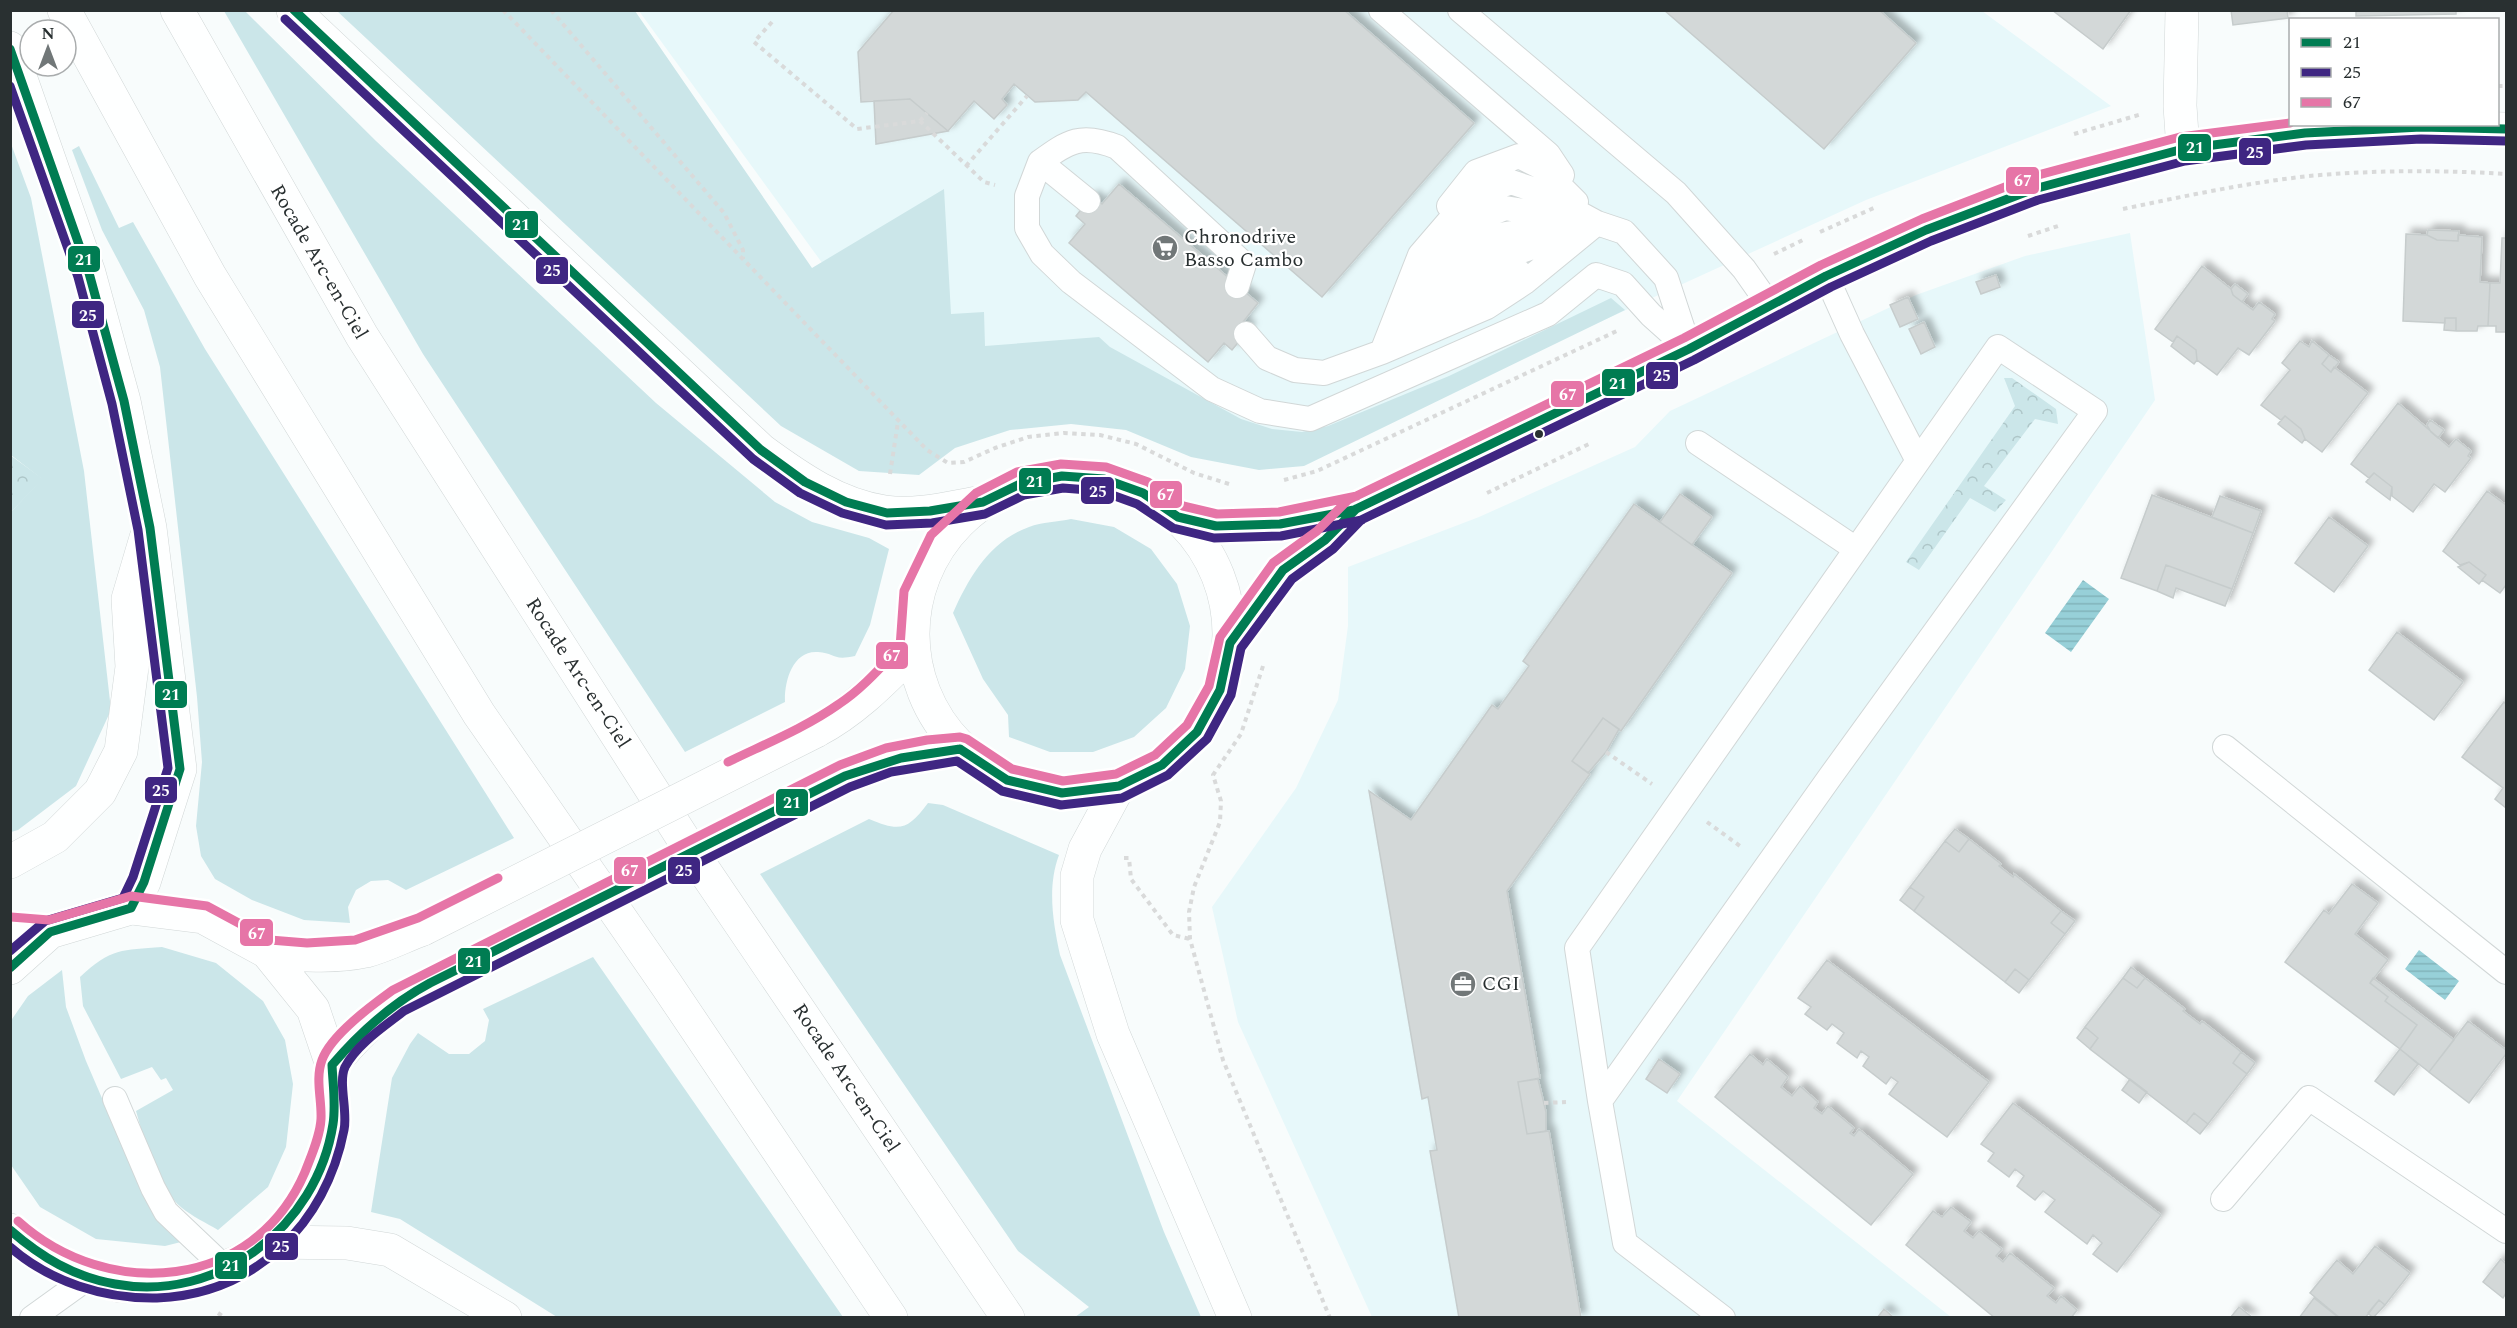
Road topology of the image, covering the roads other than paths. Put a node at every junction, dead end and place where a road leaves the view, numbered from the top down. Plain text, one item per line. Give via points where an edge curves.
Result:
1 (64, 10) edge
2 (177, 10) edge
3 (293, 10) edge
4 (1381, 10) edge
5 (1460, 10) edge
6 (2182, 10) edge
7 (10, 48) edge
8 (2506, 129) edge
9 (2183, 149) junction
10 (1040, 162) junction
11 (1088, 201) dead end
12 (1597, 223) junction
13 (1826, 276) junction
14 (1237, 286) dead end
15 (1770, 306) junction
16 (1246, 333) dead end
17 (1689, 349) junction
18 (1382, 352) junction
19 (1698, 442) dead end
20 (1918, 461) junction
21 (983, 502) junction
22 (1354, 510) junction
23 (1178, 517) junction
24 (150, 528) junction
25 (1856, 549) junction
26 (1230, 643) junction
27 (912, 652) junction
28 (2225, 747) dead end
29 (960, 749) junction
30 (1119, 786) junction
31 (10, 862) edge
32 (131, 908) junction
33 (10, 929) edge
34 (50, 932) junction
35 (267, 952) junction
36 (10, 968) edge
37 (2506, 972) edge
38 (332, 1065) junction
39 (115, 1099) dead end
40 (1600, 1101) junction
41 (2223, 1199) dead end
42 (10, 1230) edge
43 (2506, 1231) edge
44 (272, 1242) junction
45 (225, 1268) junction
46 (89, 1277) junction
47 (32, 1317) edge
48 (505, 1317) edge
49 (891, 1317) edge
50 (1008, 1317) edge
51 (1235, 1317) edge
52 (1723, 1317) edge

1 - 49 main road via 210,276 479,714
2 - 50 main road, Rocade Arc-en-Ciel via 362,336 693,854
3 - 21 main road via 761,450 805,482 846,502 887,513
4 - 12 lane via 1548,154
5 - 15 lane via 1676,193 1744,268
6 - 9 main road
7 - 24 main road via 89,273 124,401
8 - 9 main road via 2421,127 2305,133
9 - 13 main road via 2034,189 1926,230
10 - 11 lane
10 - 14 lane via 1066,143 1097,139 1117,147 1244,264
10 - 17 lane via 1027,196 1027,228 1042,254 1071,282 1212,389 1260,411 1310,419 1548,314 1596,275 1623,284
12 - 17 lane via 1624,232 1666,278
12 - 18 lane via 1525,282 1487,307
12 - 18 lane via 1447,277 1424,297
12 - 18 lane via 1505,208 1462,225 1421,269
12 - 18 lane via 1541,167 1519,156 1476,172 1419,244
13 - 15 main road
13 - 20 lane
15 - 17 main road
16 - 18 lane via 1267,358 1295,370 1324,372
17 - 22 main road
19 - 25 lane
20 - 25 lane
20 - 40 lane via 1998,347 2095,411
21 - 23 main road via 1020,484 1062,476 1104,479 1143,493
21 - 27 main road via 941,542 916,594
22 - 23 main road via 1280,524 1216,526
22 - 26 main road via 1325,540 1283,570
23 - 26 main road via 1208,554 1226,597
24 - 31 main road via 128,598 132,667 121,751 100,792 55,837
24 - 32 main road via 180,769 144,882
25 - 40 lane via 1577,948
26 - 30 main road via 1220,690 1197,732 1162,765
27 - 29 main road via 927,705
27 - 35 main road, bridge via 848,713 423,929 356,952
28 - 37 lane
29 - 30 main road via 1007,780 1062,794
29 - 38 main road, bridge via 888,760 845,776 452,973 380,1014
30 - 51 main road via 1079,867 1077,920 1113,1034
32 - 34 main road
32 - 35 main road via 203,917
33 - 34 main road
34 - 36 main road
35 - 38 main road via 313,1009
38 - 44 main road via 333,1124 315,1180 301,1207
39 - 45 lane via 166,1212
40 - 52 lane via 1625,1243
41 - 43 lane via 2309,1098
42 - 46 main road via 28,1248 72,1273
44 - 45 main road
44 - 48 main road via 347,1243 390,1250
45 - 46 main road via 188,1282 155,1287 121,1286
46 - 47 lane

